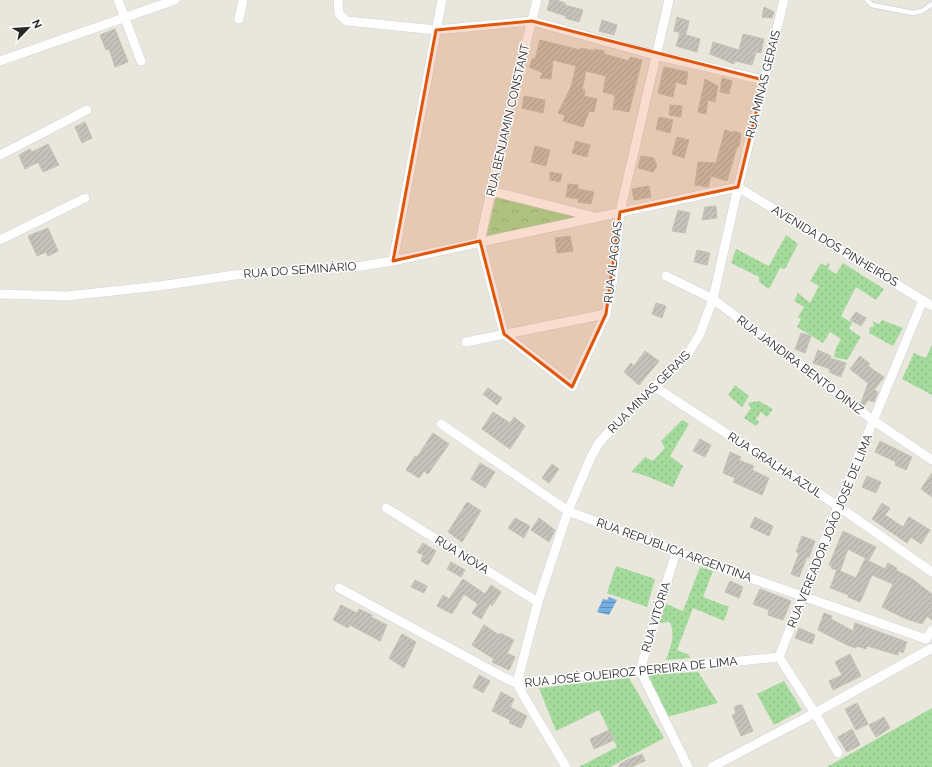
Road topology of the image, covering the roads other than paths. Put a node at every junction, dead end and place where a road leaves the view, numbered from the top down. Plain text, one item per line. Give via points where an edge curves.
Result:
1 (118, 0) edge
2 (175, 0) edge
3 (243, 0) edge
4 (338, 0) edge
5 (442, 0) edge
6 (537, 0) edge
7 (669, 0) edge
8 (784, 0) edge
9 (867, 0) edge
10 (932, 4) edge
11 (124, 18) junction
12 (239, 19) dead end
13 (532, 21) junction
14 (436, 30) junction
15 (655, 55) junction
16 (0, 61) edge
17 (141, 61) dead end
18 (764, 80) junction
19 (87, 110) dead end
20 (0, 155) edge
21 (738, 187) junction
22 (491, 191) junction
23 (85, 198) dead end
24 (620, 212) junction
25 (596, 217) junction
26 (0, 240) edge
27 (480, 241) junction
28 (393, 261) junction
29 (666, 276) dead end
30 (0, 294) edge
31 (713, 299) junction
32 (923, 300) junction
33 (932, 306) edge
34 (606, 314) junction
35 (504, 334) junction
36 (466, 342) dead end
37 (655, 387) junction
38 (874, 421) junction
39 (441, 424) dead end
40 (932, 460) edge
41 (838, 506) junction
42 (386, 508) dead end
43 (568, 511) junction
44 (676, 552) junction
45 (932, 572) edge
46 (338, 588) dead end
47 (803, 596) junction
48 (538, 602) junction
49 (932, 630) edge
50 (930, 644) edge
51 (779, 657) junction
52 (640, 670) junction
53 (518, 683) junction
54 (815, 713) junction
55 (838, 753) dead end
56 (566, 767) edge
57 (688, 767) edge
58 (712, 767) edge

1 - 11 street
2 - 11 street
3 - 12 street
4 - 14 street via 339,14 347,21
5 - 14 street
6 - 13 street, RUA BENJAMIN CONSTANT
7 - 15 street, RUA ALAGOAS
8 - 18 street, RUA MINAS GERAIS
9 - 10 lane via 872,5 913,14
11 - 16 street
11 - 17 street
13 - 14 street
13 - 15 street
13 - 22 street, RUA BENJAMIN CONSTANT
14 - 28 street
15 - 18 street
15 - 24 street, RUA ALAGOAS
18 - 21 street, RUA MINAS GERAIS
19 - 20 street
21 - 24 street, RUA DO SEMINÁRIO
21 - 31 street, RUA MINAS GERAIS
21 - 32 street, AVENIDA DOS PINHEIROS
22 - 25 street, RUA DO SEMINÁRIO
22 - 27 street, RUA BENJAMIN CONSTANT
23 - 26 street
24 - 25 street, RUA DO SEMINÁRIO
24 - 34 street, RUA ALAGOAS via 613,279
25 - 27 street, RUA DO SEMINÁRIO
27 - 28 street, RUA DO SEMINÁRIO
27 - 35 street
28 - 30 street, RUA DO SEMINÁRIO via 362,266 235,275 67,296
29 - 31 street, RUA JANDIRA BENTO DINIZ
31 - 37 street, RUA MINAS GERAIS via 700,334 689,352
31 - 38 street, RUA JANDIRA BENTO DINIZ
32 - 33 street, AVENIDA DOS PINHEIROS
32 - 38 street, RUA VEREADOR JOÃO JOSÉ DE LIMA
34 - 35 street
34 - 35 street, RUA ALAGOAS via 572,387
35 - 36 street
37 - 41 street, RUA GRALHA AZUL
37 - 43 street, RUA MINAS GERAIS via 618,421 599,443
38 - 40 street, RUA JANDIRA BENTO DINIZ
38 - 41 street, RUA VEREADOR JOÃO JOSÉ DE LIMA
39 - 43 street, RUA REPÚBLICA ARGENTINA
41 - 45 street, RUA GRALHA AZUL
41 - 47 street, RUA VEREADOR JOÃO JOSÉ DE LIMA
42 - 48 street, RUA NOVA
43 - 44 street, RUA REPÚBLICA ARGENTINA
43 - 48 street, RUA MINAS GERAIS
44 - 47 street, RUA REPÚBLICA ARGENTINA
44 - 52 street, RUA VITÓRIA
46 - 53 street, RUA JOSÉ QUEIROZ PEREIRA DE LIMA
47 - 50 street, RUA REPÚBLICA ARGENTINA
47 - 51 street, RUA VEREADOR JOÃO JOSÉ DE LIMA
48 - 53 street, RUA MINAS GERAIS
49 - 50 street
50 - 54 street
51 - 52 street, RUA JOSÉ QUEIROZ PEREIRA DE LIMA
51 - 54 street
52 - 53 street, RUA JOSÉ QUEIROZ PEREIRA DE LIMA
52 - 57 street
53 - 56 street
54 - 55 street
54 - 58 street

